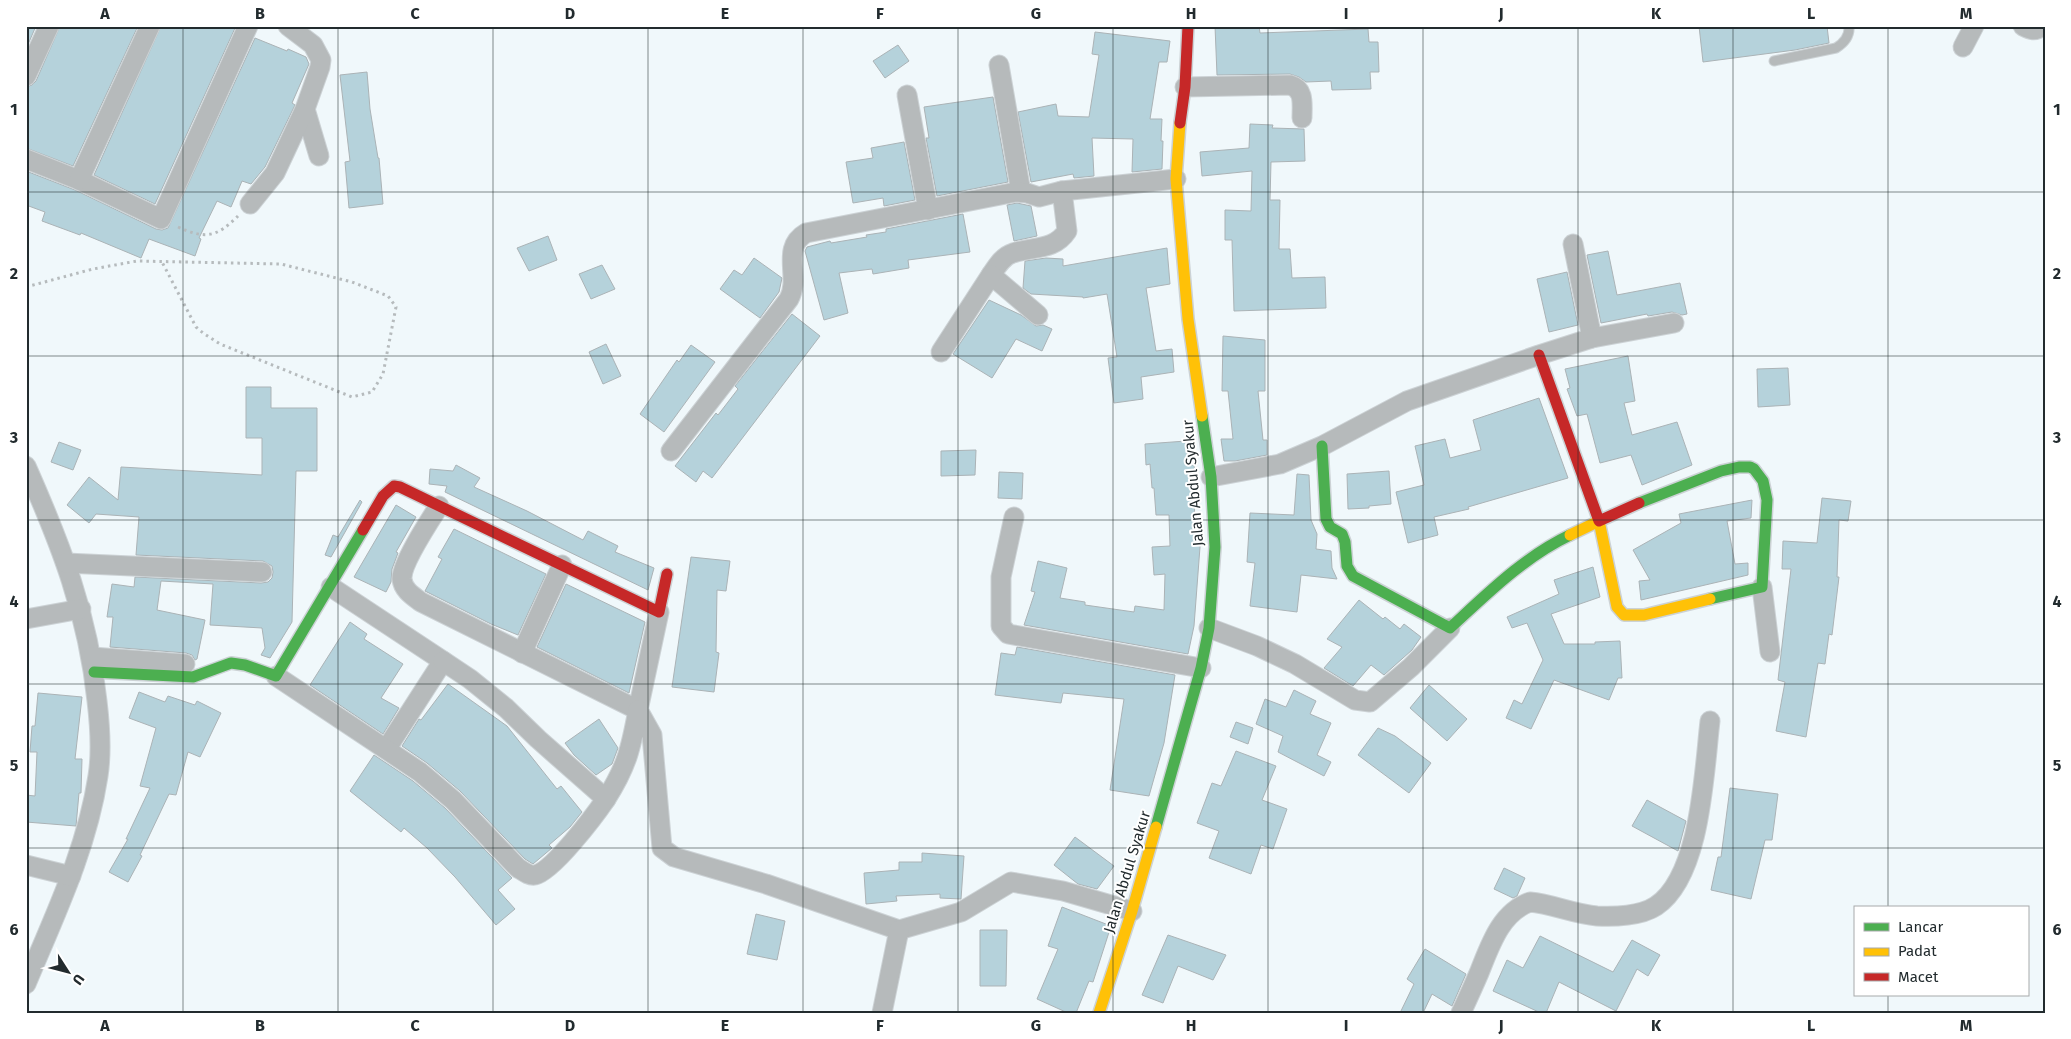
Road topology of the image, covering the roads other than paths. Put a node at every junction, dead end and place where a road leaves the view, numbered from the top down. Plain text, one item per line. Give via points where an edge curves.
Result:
1 (49, 26) edge
2 (150, 26) edge
3 (248, 26) edge
4 (288, 26) edge
5 (1188, 26) edge
6 (1849, 26) edge
7 (1974, 26) edge
8 (2023, 26) edge
9 (2042, 26) edge
10 (1963, 47) dead end
11 (1774, 61) dead end
12 (999, 65) dead end
13 (26, 76) edge
14 (1185, 88) junction
15 (907, 95) dead end
16 (306, 109) junction
17 (1302, 118) dead end
18 (319, 156) dead end
19 (26, 159) edge
20 (1176, 179) junction
21 (79, 180) junction
22 (1062, 191) junction
23 (1020, 192) junction
24 (250, 204) road end
25 (928, 210) junction
26 (1573, 244) dead end
27 (991, 275) junction
28 (1038, 316) dead end
29 (1674, 323) dead end
30 (1592, 338) junction
31 (941, 352) dead end
32 (1539, 355) junction
33 (1322, 446) junction
34 (671, 451) dead end
35 (26, 466) edge
36 (1211, 477) junction
37 (439, 506) junction
38 (1014, 517) dead end
39 (1599, 521) junction
40 (66, 563) junction
41 (562, 565) junction
42 (262, 572) dead end
43 (667, 574) dead end
44 (331, 587) junction
45 (1762, 587) junction
46 (81, 610) junction
47 (659, 612) junction
48 (26, 619) edge
49 (1209, 628) junction
50 (1450, 628) junction
51 (1770, 652) dead end
52 (522, 653) junction
53 (443, 661) junction
54 (93, 665) junction
55 (215, 668) joint
56 (1201, 668) junction
57 (276, 676) junction
58 (638, 710) junction
59 (1710, 721) dead end
60 (387, 748) junction
61 (606, 799) junction
62 (26, 865) edge
63 (71, 876) junction
64 (1132, 911) junction
65 (899, 930) junction
66 (26, 984) edge
67 (882, 1013) edge
68 (1099, 1013) edge
69 (1460, 1013) edge

1 - 13 street
2 - 21 street
3 - 21 street via 161,219
4 - 16 street via 313,45 321,60
5 - 14 street, Jalan Abdul Syakur
6 - 11 lane via 1844,43 1836,48
7 - 10 street
8 - 9 street via 2037,30
12 - 23 street
14 - 17 street via 1294,86 1301,94
14 - 20 street, Jalan Abdul Syakur
15 - 25 street
16 - 18 street
16 - 24 street via 275,173
19 - 21 street
20 - 22 street
20 - 36 street, Jalan Abdul Syakur via 1188,319
22 - 23 street via 1039,197
22 - 27 street via 1068,231 1064,237 1055,244 1013,253 1004,258
23 - 25 street
25 - 34 street via 802,236 792,251 794,284 789,298
26 - 30 street
27 - 28 street
27 - 31 street
29 - 30 street
30 - 32 street
32 - 33 street via 1407,401
32 - 39 street
33 - 36 street via 1280,464
33 - 50 street via 1326,519 1330,527 1342,534 1349,572
35 - 40 street
36 - 49 street, Jalan Abdul Syakur via 1215,547
37 - 41 street
37 - 44 street via 400,487 390,488
37 - 52 street via 403,569 404,585 421,602
38 - 56 street via 1001,577 1001,626 1008,634
39 - 45 street via 1617,607 1624,615 1644,615
39 - 45 street via 1733,467 1750,467 1762,478 1767,500
39 - 50 street via 1549,545 1519,566
40 - 42 street
40 - 46 street
41 - 47 street
41 - 52 street
43 - 47 street
44 - 53 street
44 - 57 street
45 - 51 street
46 - 48 street
46 - 54 street
47 - 58 street
49 - 50 street via 1295,664 1355,700 1370,702
49 - 56 street, Jalan Abdul Syakur
52 - 58 street
53 - 60 street
53 - 61 street via 506,708
54 - 55 street
54 - 63 street via 102,740 98,777
55 - 57 street via 231,662
56 - 64 street, Jalan Abdul Syakur
57 - 60 street
58 - 61 street via 630,751
58 - 65 street via 652,735 662,848 668,854
59 - 69 street via 1697,827 1672,893 1655,907 1635,914 1596,916 1530,902 1519,906 1500,928
60 - 61 street via 453,800 518,868 531,875 547,868 590,822
62 - 63 street
63 - 66 street
64 - 65 street via 1063,891 1011,882 961,912
64 - 68 street, Jalan Abdul Syakur
65 - 67 street

